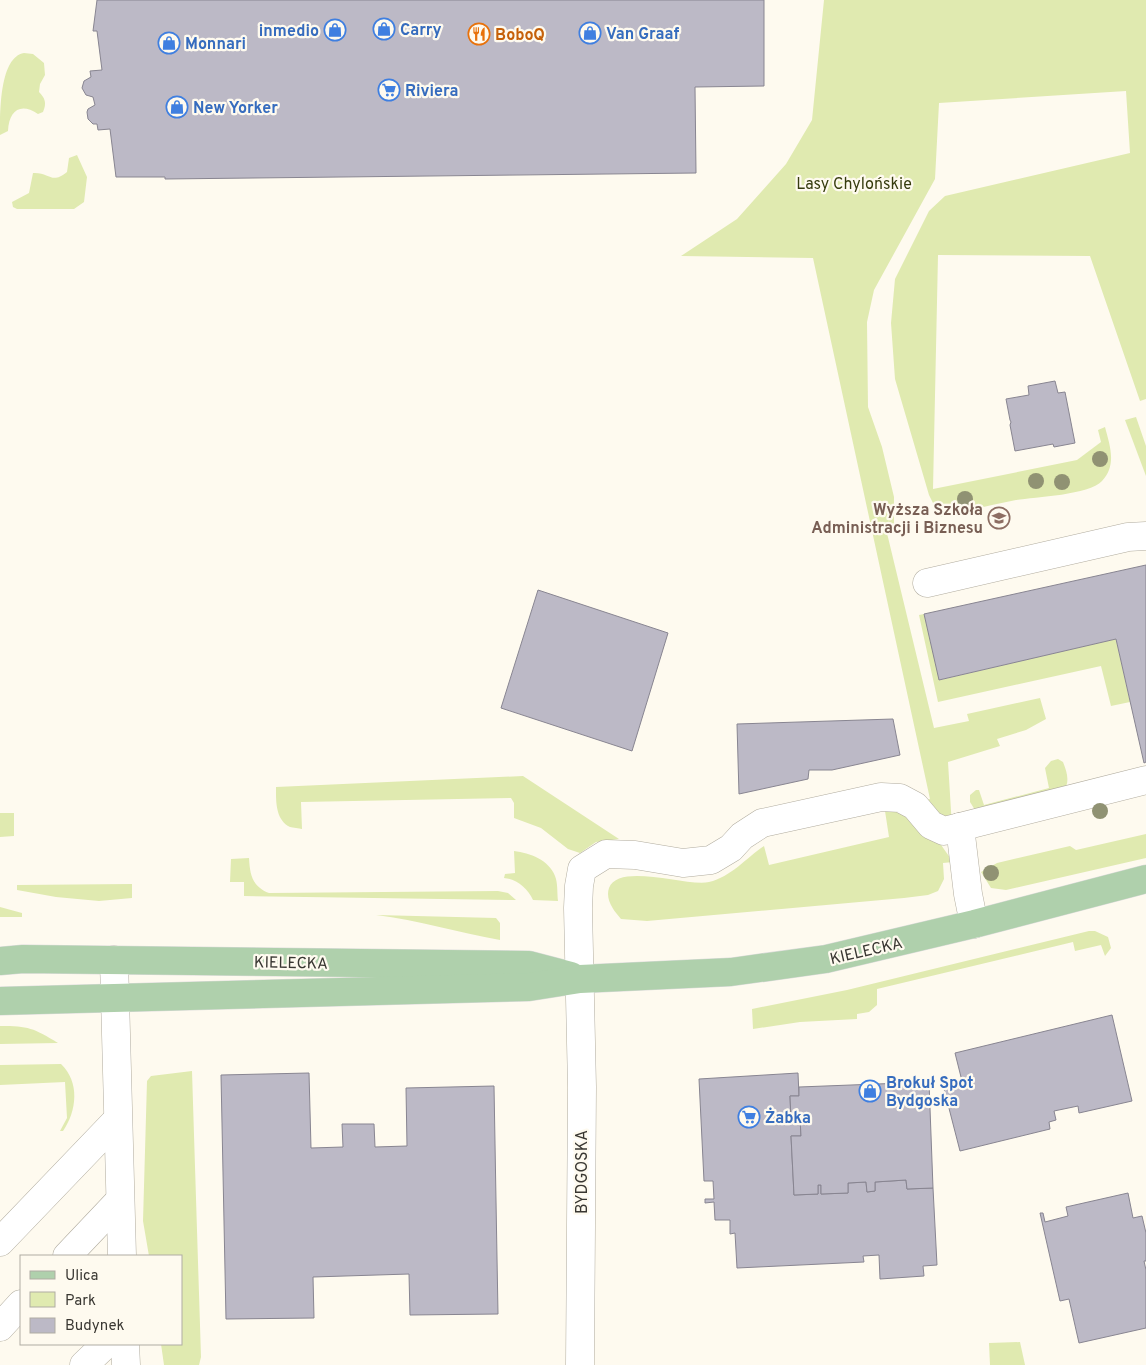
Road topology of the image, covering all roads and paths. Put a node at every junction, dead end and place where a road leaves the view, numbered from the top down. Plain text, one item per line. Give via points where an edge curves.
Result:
1 (1146, 536) edge
2 (927, 582) dead end
3 (1146, 780) edge
4 (960, 827) junction
5 (1146, 880) edge
6 (974, 924) junction
7 (114, 960) junction
8 (0, 961) edge
9 (580, 979) junction
10 (116, 998) junction
11 (0, 1000) edge
12 (117, 1120) junction
13 (120, 1200) junction
14 (0, 1242) edge
15 (68, 1255) edge
16 (122, 1255) edge
17 (20, 1305) edge
18 (0, 1327) edge
19 (105, 1345) edge
20 (125, 1345) edge
21 (84, 1365) edge
22 (126, 1365) edge
23 (580, 1365) edge

1 - 2 street via 1128,537
3 - 4 street
4 - 6 street
4 - 9 street, BYDGOSKA via 944,831 930,825 915,806 900,798 881,797 762,823 711,860 683,863 606,854 582,869 579,886
5 - 6 main road, KIELECKA
6 - 9 main road, KIELECKA via 807,962 731,972
7 - 8 main road, KIELECKA
7 - 9 main road, KIELECKA via 529,965
7 - 10 street
9 - 10 main road, KIELECKA via 529,987
9 - 23 street, BYDGOSKA
10 - 11 main road, KIELECKA
10 - 12 street
12 - 13 street
12 - 14 street
13 - 15 street
13 - 16 street
17 - 18 street
19 - 21 street
20 - 22 street

